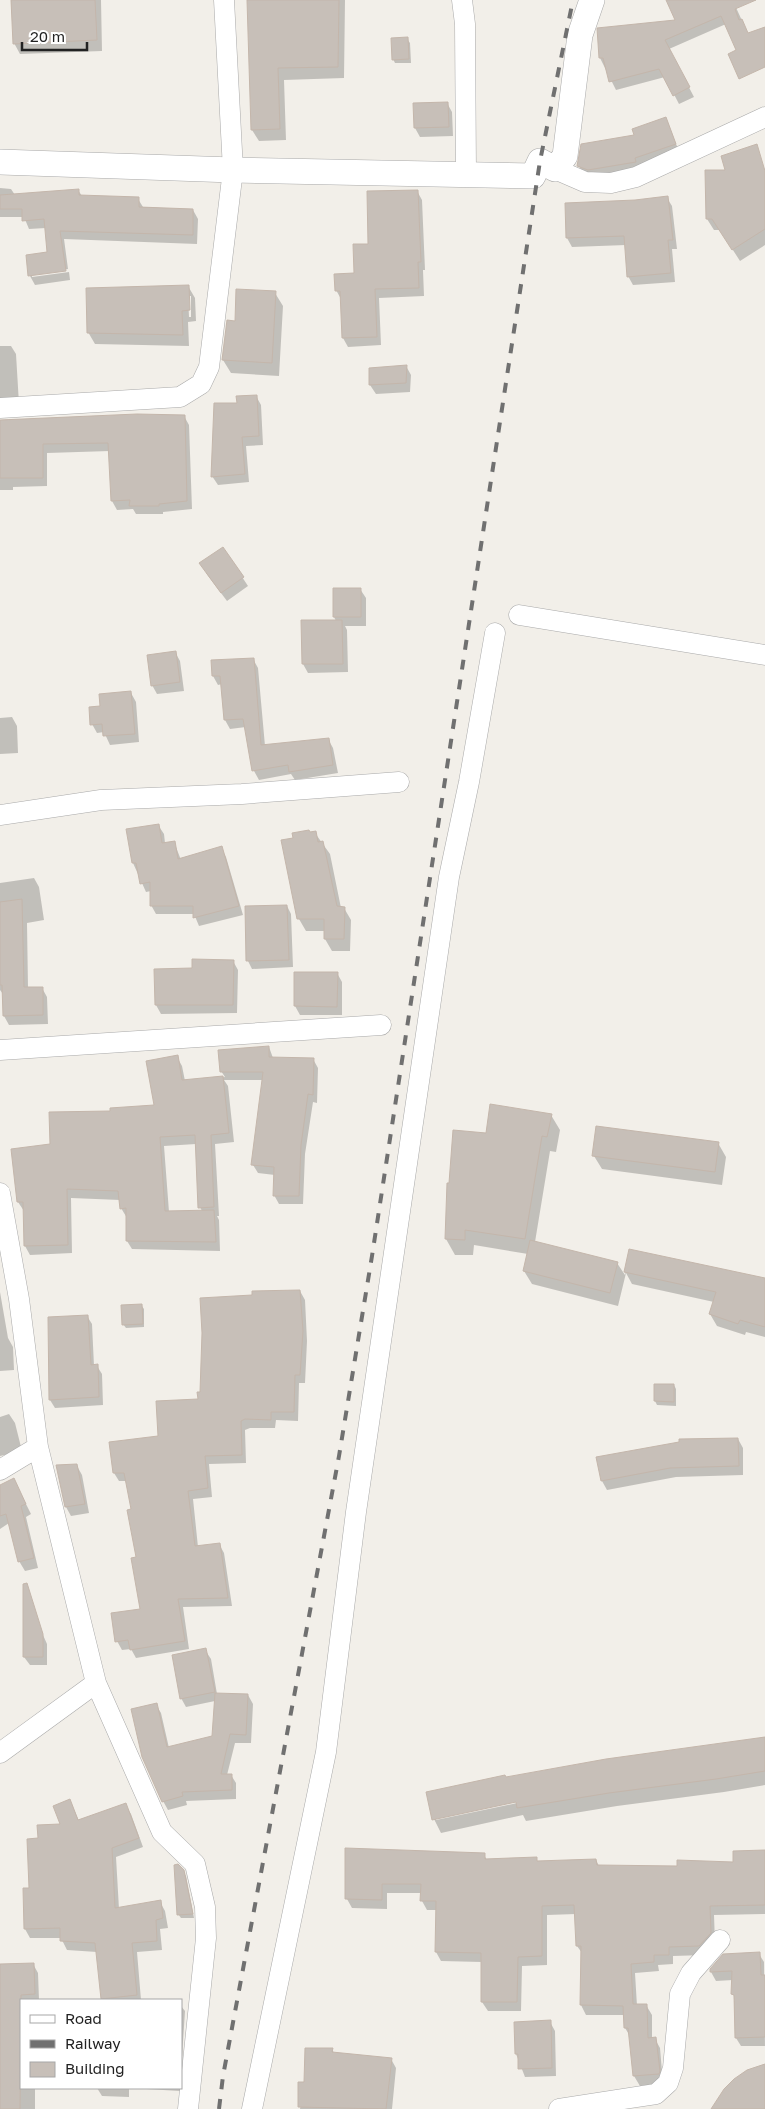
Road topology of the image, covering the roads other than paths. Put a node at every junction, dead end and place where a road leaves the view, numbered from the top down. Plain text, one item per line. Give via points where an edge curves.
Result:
1 (224, 0) edge
2 (462, 0) edge
3 (592, 0) edge
4 (765, 117) edge
5 (0, 157) edge
6 (555, 169) junction
7 (233, 170) junction
8 (466, 174) junction
9 (0, 408) edge
10 (519, 615) dead end
11 (495, 633) dead end
12 (765, 655) edge
13 (399, 782) dead end
14 (0, 815) edge
15 (381, 1025) dead end
16 (0, 1050) edge
17 (0, 1204) edge
18 (38, 1447) junction
19 (0, 1470) edge
20 (96, 1683) junction
21 (0, 1753) edge
22 (720, 1940) dead end
23 (256, 2108) edge
24 (188, 2109) edge
25 (559, 2109) edge

1 - 7 street
2 - 8 street
3 - 6 street via 580,35 565,156
4 - 6 street via 636,177 611,183 585,182
5 - 7 street
6 - 8 street via 540,161 533,176
7 - 8 street
7 - 9 street via 209,367 201,384 180,397
10 - 12 street
11 - 23 street via 448,887 362,1473 326,1752
13 - 14 street via 242,794 101,800
15 - 16 street
17 - 18 street via 19,1299
18 - 19 street
18 - 20 street
20 - 21 street
20 - 24 street via 162,1832 195,1864 205,1907 206,1938
22 - 25 street via 691,1973 680,1994 673,2068 668,2083 656,2094

